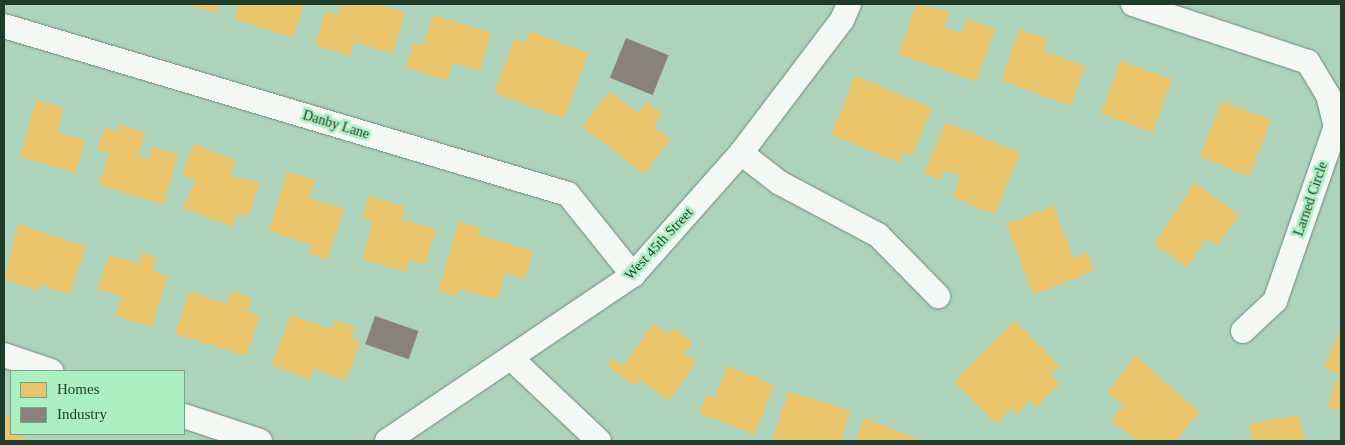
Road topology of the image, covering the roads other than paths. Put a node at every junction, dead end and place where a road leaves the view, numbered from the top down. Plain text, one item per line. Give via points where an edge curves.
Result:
1 (849, 4) edge
2 (1133, 4) edge
3 (4, 26) edge
4 (741, 153) junction
5 (633, 275) junction
6 (938, 296) dead end
7 (1243, 331) dead end
8 (4, 355) edge
9 (511, 358) junction
10 (48, 370) edge
11 (185, 416) edge
12 (260, 441) edge
13 (388, 441) edge
14 (599, 441) edge

1 - 4 street, West 45th Street via 842,20
2 - 7 street, Larned Circle via 1308,62 1328,95 1336,126 1275,300
3 - 5 street, Danby Lane via 568,194
4 - 5 street, West 45th Street
4 - 6 street via 780,184 878,235
5 - 9 street, West 45th Street
8 - 10 street
9 - 13 street, West 45th Street
9 - 14 street
11 - 12 street

